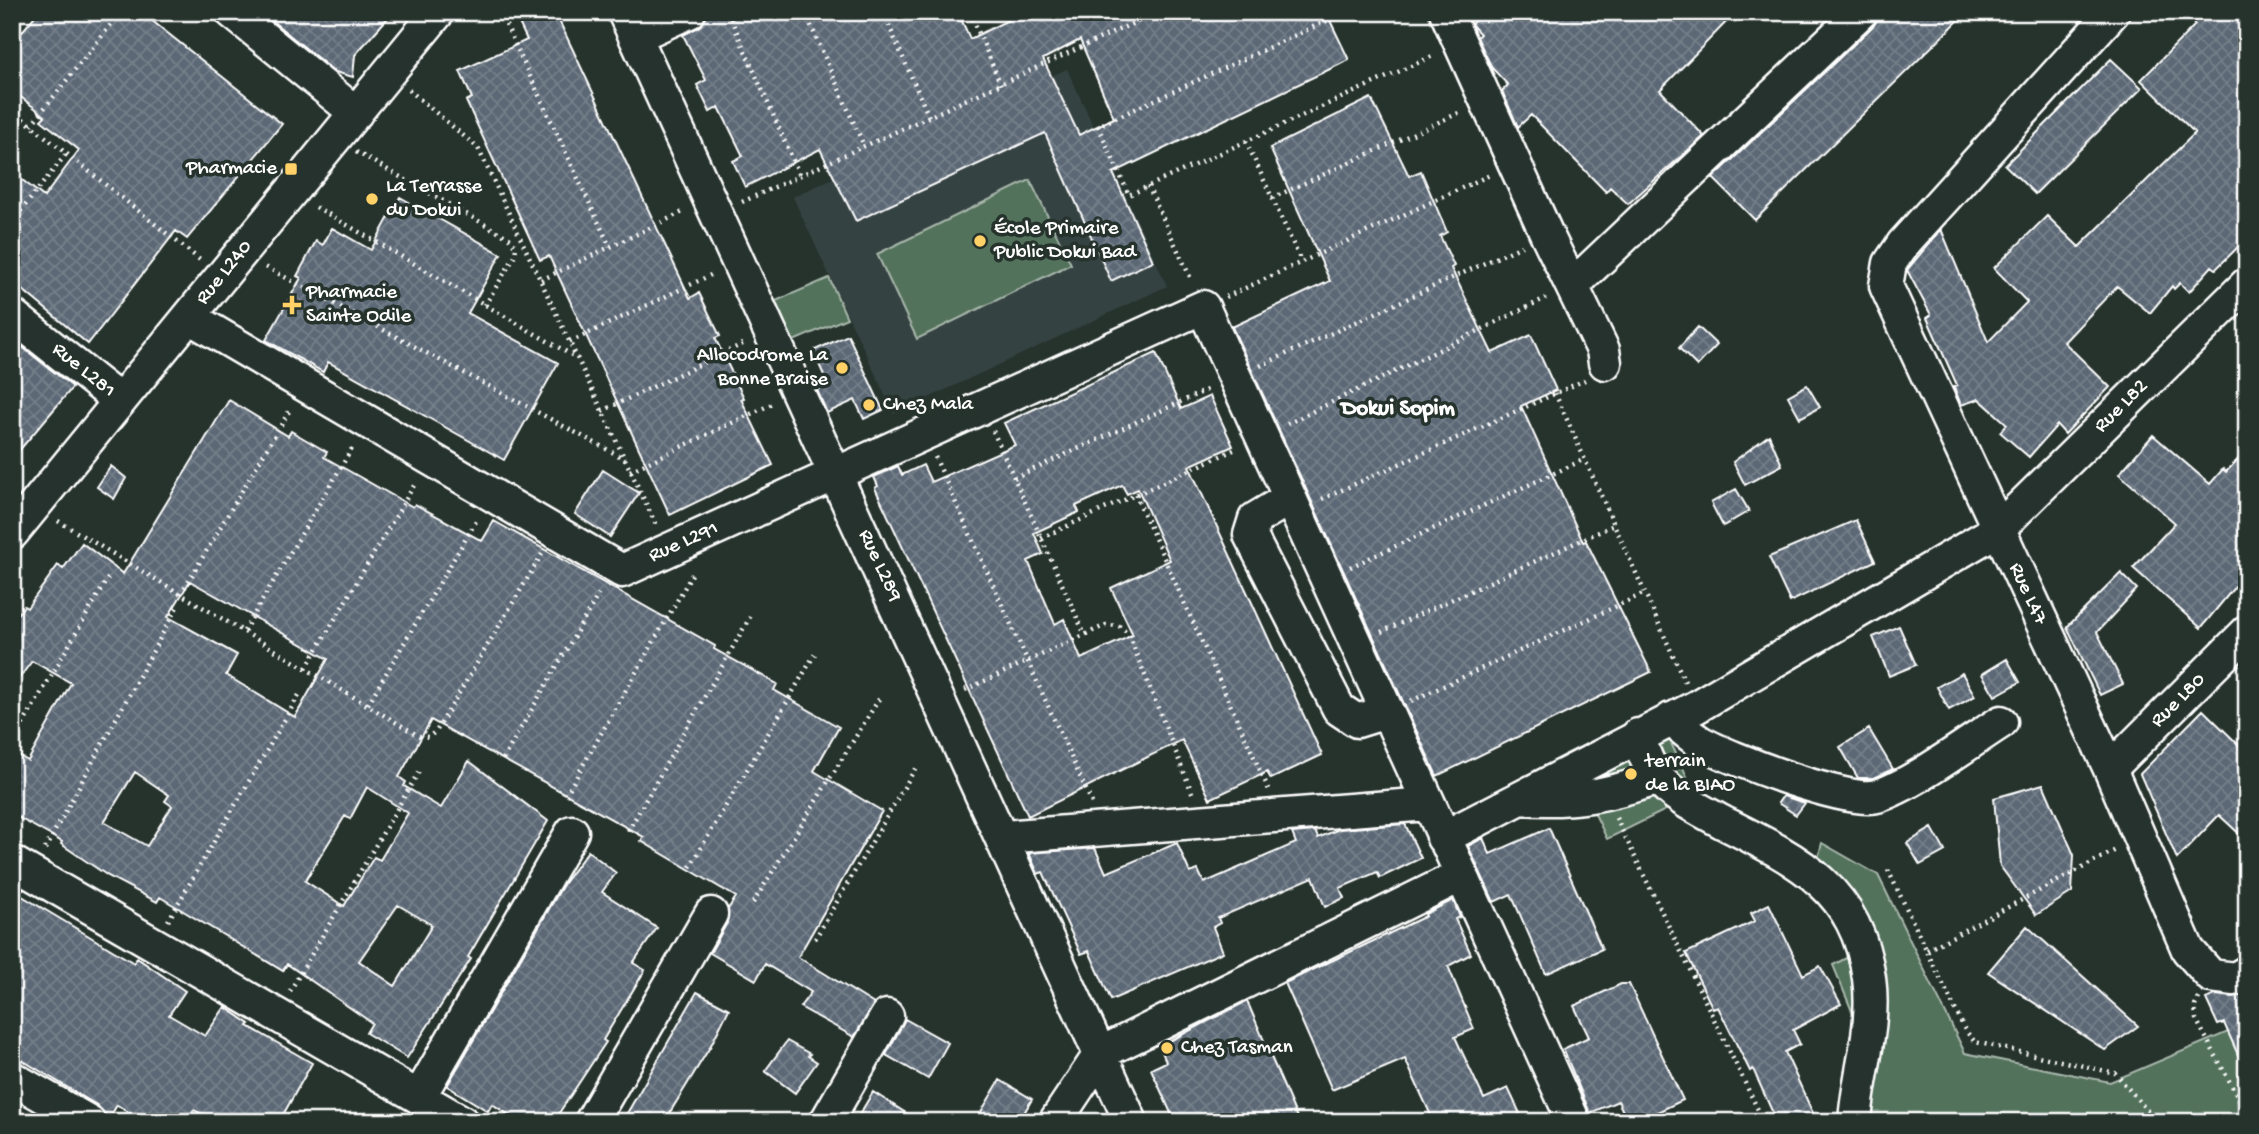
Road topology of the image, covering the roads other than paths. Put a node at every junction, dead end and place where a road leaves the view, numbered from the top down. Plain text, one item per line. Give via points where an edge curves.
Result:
1 (232, 12) edge
2 (438, 12) edge
3 (689, 12) edge
4 (1861, 12) edge
5 (2095, 19) edge
6 (1452, 21) edge
7 (630, 24) edge
8 (356, 113) junction
9 (2247, 284) edge
10 (1572, 286) junction
11 (12, 315) edge
12 (189, 317) junction
13 (1605, 363) road end
14 (120, 401) junction
15 (836, 474) junction
16 (1293, 505) junction
17 (1997, 530) junction
18 (12, 533) edge
19 (2247, 632) edge
20 (1386, 712) junction
21 (1684, 713) junction
22 (2001, 722) dead end
23 (1638, 735) junction
24 (2110, 769) junction
25 (1659, 779) junction
26 (1520, 798) junction
27 (1428, 804) junction
28 (572, 832) dead end
29 (1003, 837) junction
30 (1443, 838) junction
31 (22, 868) edge
32 (1460, 876) junction
33 (711, 914) dead end
34 (2247, 972) edge
35 (887, 1016) dead end
36 (1101, 1053) junction
37 (12, 1079) edge
38 (419, 1097) junction
39 (89, 1122) edge
40 (462, 1122) edge
41 (591, 1122) edge
42 (826, 1122) edge
43 (1055, 1122) edge
44 (1131, 1122) edge
45 (1574, 1122) edge
46 (1855, 1122) edge

1 - 8 street
2 - 8 street, Rue L240
3 - 7 street
4 - 10 street
5 - 17 street, Rue L47 via 1890,263 1886,286
6 - 10 street
7 - 15 street, Rue L289
8 - 12 street, Rue L240
9 - 17 street, Rue L82
10 - 13 street via 1603,349
11 - 14 street, Rue L281
12 - 14 street, Rue L240
12 - 15 street, Rue L291 via 622,571
14 - 18 street, Rue L240
15 - 16 street, Rue L291 via 1203,307
15 - 29 street, Rue L289
16 - 20 street
16 - 20 street via 1255,520 1250,535 1339,709 1357,721
17 - 21 street, Rue L82
17 - 24 street, Rue L47
19 - 24 street, Rue L80
20 - 27 street
21 - 22 street via 1699,742 1858,799 1902,784
21 - 23 street, Rue L82
23 - 25 street via 1647,762
23 - 26 street, Rue L82
24 - 34 street, Rue L47 via 2188,950 2211,976 2235,979
25 - 26 street via 1605,795 1563,801
25 - 46 street via 1686,803 1800,863 1845,906 1859,933 1872,1012
26 - 30 street, Rue L82
27 - 29 street
27 - 30 street
28 - 38 street
29 - 36 street, Rue L289
30 - 32 street
31 - 38 street
32 - 36 street
32 - 45 street
33 - 41 street
35 - 42 street
36 - 43 street
36 - 44 street, Rue L289
37 - 39 street
38 - 40 street

